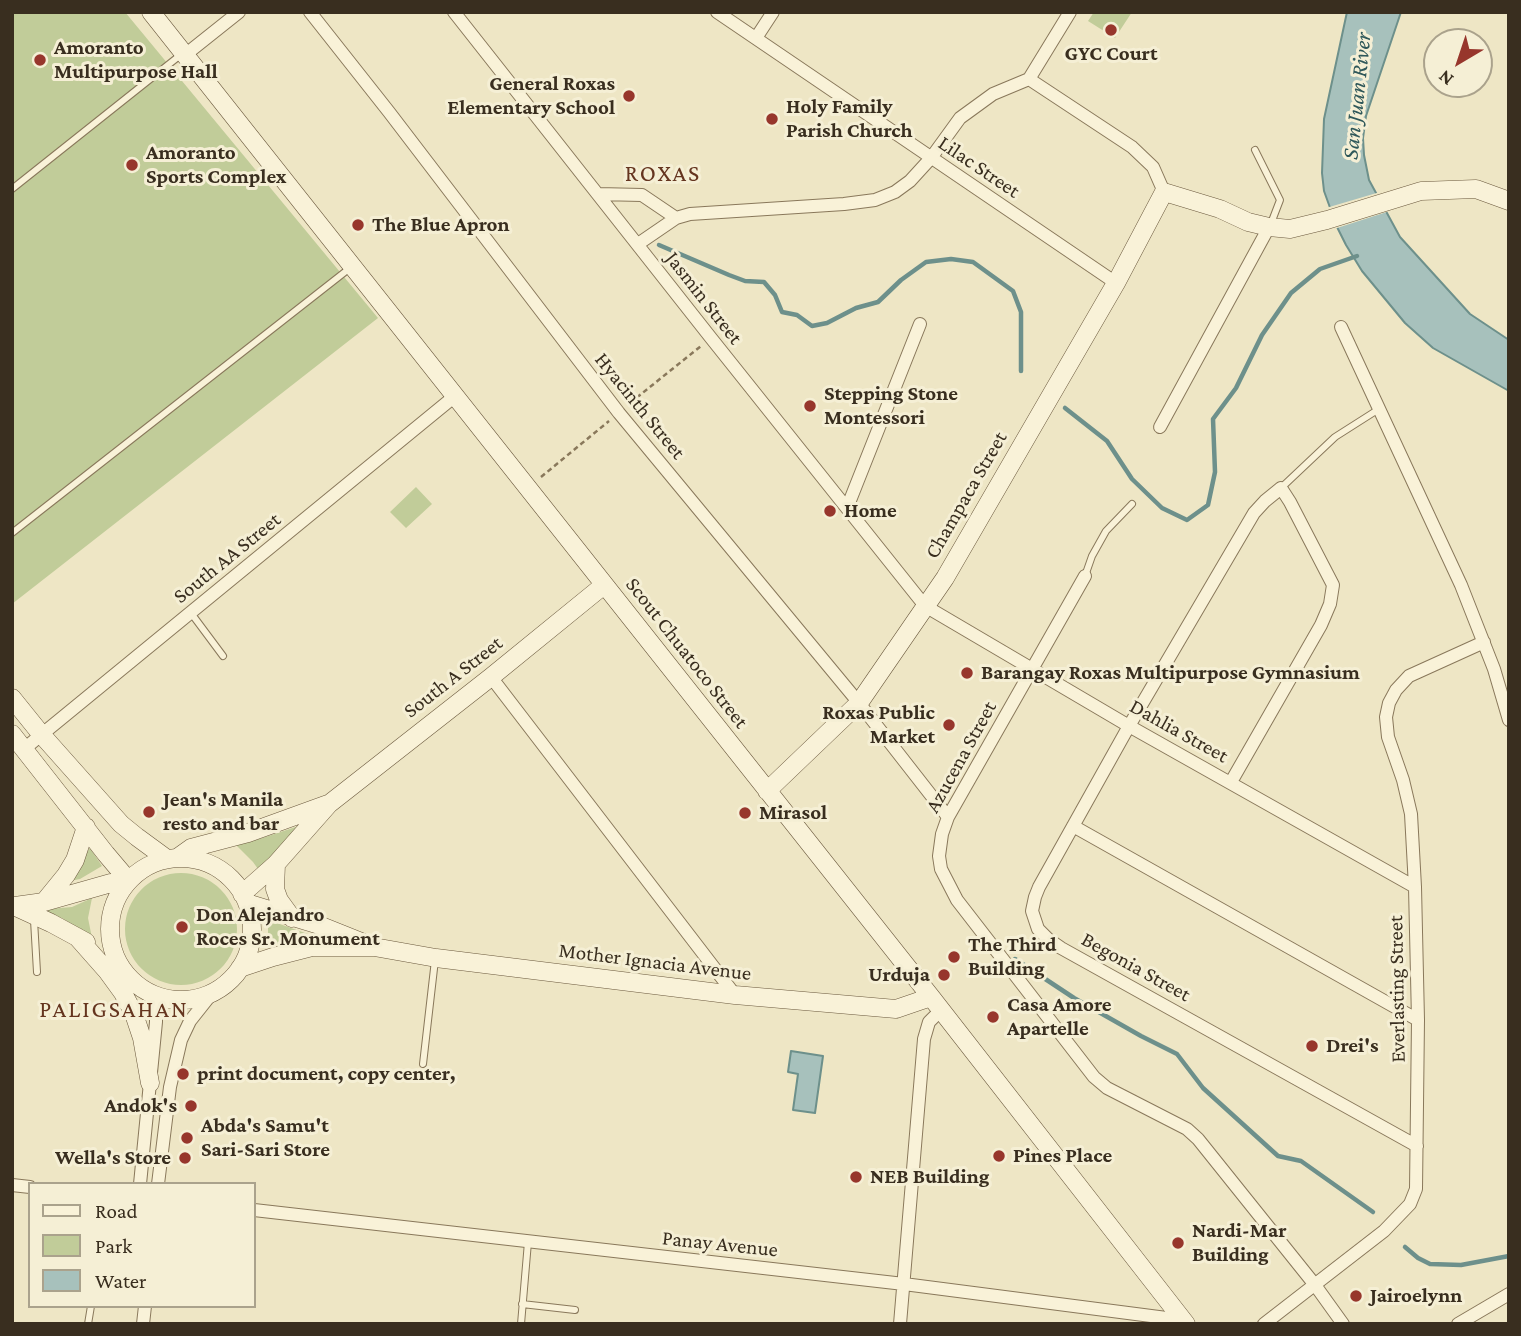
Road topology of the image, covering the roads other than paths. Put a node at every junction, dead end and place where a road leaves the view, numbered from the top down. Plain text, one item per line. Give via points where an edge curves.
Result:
1 (151, 12) edge
2 (239, 12) edge
3 (310, 12) edge
4 (454, 12) edge
5 (718, 12) edge
6 (773, 12) edge
7 (1070, 12) edge
8 (756, 38) junction
9 (184, 54) junction
10 (1029, 79) junction
11 (1255, 150) dead end
12 (931, 158) junction
13 (12, 189) edge
14 (1164, 192) junction
15 (598, 194) junction
16 (1509, 201) edge
17 (676, 218) junction
18 (1269, 227) junction
19 (638, 244) junction
20 (352, 267) junction
21 (1115, 283) junction
22 (920, 324) dead end
23 (1340, 327) dead end
24 (455, 396) junction
25 (1378, 409) junction
26 (1160, 427) dead end
27 (1281, 488) junction
28 (1132, 504) dead end
29 (847, 508) junction
30 (12, 533) edge
31 (1085, 576) joint
32 (604, 584) junction
33 (925, 606) junction
34 (190, 612) junction
35 (1484, 642) junction
36 (223, 656) dead end
37 (1032, 669) junction
38 (491, 677) junction
39 (12, 698) edge
40 (859, 703) junction
41 (1509, 720) edge
42 (1129, 726) junction
43 (41, 734) junction
44 (18, 741) edge
45 (1231, 782) junction
46 (767, 791) junction
47 (329, 804) junction
48 (948, 817) junction
49 (1073, 826) junction
50 (86, 827) junction
51 (172, 858) junction
52 (275, 864) junction
53 (126, 882) junction
54 (1415, 887) junction
55 (245, 898) junction
56 (13, 906) edge
57 (39, 908) junction
58 (292, 918) junction
59 (77, 937) junction
60 (374, 947) junction
61 (436, 958) junction
62 (119, 963) junction
63 (240, 968) junction
64 (37, 972) dead end
65 (149, 992) junction
66 (214, 992) junction
67 (736, 995) junction
68 (936, 1004) junction
69 (1418, 1020) junction
70 (423, 1064) dead end
71 (150, 1083) junction
72 (1418, 1146) junction
73 (140, 1182) edge
74 (158, 1182) edge
75 (256, 1210) edge
76 (528, 1242) junction
77 (904, 1284) junction
78 (1315, 1285) junction
79 (1509, 1294) edge
80 (522, 1304) junction
81 (575, 1310) dead end
82 (1184, 1322) edge
83 (520, 1324) edge
84 (900, 1324) edge
85 (1264, 1324) edge
86 (1343, 1324) edge
87 (1458, 1324) edge

1 - 9 street, Scout Chuatoco Street
2 - 9 street
3 - 40 street, Hyacinth Street via 619,413
4 - 15 street, Jasmin Street
5 - 8 street, Lilac Street
6 - 8 street
7 - 10 street
8 - 12 street, Lilac Street
9 - 13 lane
9 - 20 street, Scout Chuatoco Street
10 - 12 street via 993,94 960,118
10 - 14 street via 1132,147 1153,167
11 - 18 lane via 1280,200
12 - 17 street via 910,181 875,200
12 - 21 street, Lilac Street
14 - 18 street
14 - 21 street, Champaca Street
15 - 17 street via 642,195
15 - 19 street, Jasmin Street
16 - 18 street via 1476,189 1421,191 1290,229
17 - 19 street
18 - 26 street
19 - 29 street, Jasmin Street
20 - 24 street, Scout Chuatoco Street
20 - 30 lane
21 - 33 street, Champaca Street
22 - 29 street
23 - 25 street
24 - 32 street, Scout Chuatoco Street
24 - 34 street, South AA Street
25 - 27 lane via 1335,437
25 - 35 street
27 - 42 street, Begonia Street via 1254,513
27 - 45 street via 1333,585 1330,604
28 - 31 lane via 1106,531
29 - 33 street, Jasmin Street
31 - 37 street, Azucena Street
32 - 38 street, South A Street
32 - 46 street, Scout Chuatoco Street
33 - 37 street, Dahlia Street
33 - 40 street, Champaca Street
34 - 36 lane
34 - 43 street, South AA Street
35 - 41 street
35 - 54 street, Everlasting Street via 1409,676 1388,702 1388,737 1411,814
37 - 42 street, Dahlia Street
37 - 48 street, Azucena Street
38 - 47 street, South A Street
38 - 67 street
39 - 43 street
40 - 46 street, Champaca Street
40 - 48 street, Hyacinth Street
42 - 45 street, Dahlia Street
42 - 49 street, Begonia Street
43 - 44 street, South AA Street
43 - 51 street via 121,824
44 - 50 street
45 - 54 street, Dahlia Street
46 - 68 street, Scout Chuatoco Street
47 - 51 street, South A Street
47 - 52 street, South A Street
48 - 78 street, Azucena Street via 939,856 948,886 1094,1077 1198,1139
49 - 69 street
49 - 72 street, Begonia Street via 1035,897 1032,911 1038,929 1048,939
50 - 53 street
50 - 57 street via 75,860
51 - 53 street via 148,865
51 - 55 street via 210,864 228,876
52 - 55 street, South A Street
52 - 58 street via 275,889
53 - 57 street
53 - 62 street via 114,902 110,923 111,944
54 - 69 street, Everlasting Street
55 - 58 street, Mother Ignacia Avenue
55 - 63 street via 251,916 250,944
56 - 57 street
57 - 59 street
57 - 64 lane
58 - 60 street, Mother Ignacia Avenue
59 - 62 street
59 - 71 street via 107,971 134,1014
60 - 61 street, Mother Ignacia Avenue
60 - 63 street, Mother Ignacia Avenue via 312,947
61 - 67 street, Mother Ignacia Avenue
61 - 70 lane
62 - 65 street
63 - 66 street
65 - 66 street via 182,1000
65 - 71 street via 156,1013
66 - 74 street via 181,1040
67 - 68 street, Mother Ignacia Avenue via 896,1009
68 - 77 street via 924,1039
68 - 82 street, Scout Chuatoco Street
69 - 72 street, Everlasting Street
71 - 73 street
72 - 78 street, Everlasting Street via 1416,1189 1410,1204 1384,1231
75 - 76 street, Panay Avenue
76 - 77 street, Panay Avenue
76 - 80 lane
77 - 82 street, Panay Avenue
77 - 84 street
78 - 85 street, Everlasting Street
78 - 86 street, Azucena Street
79 - 87 street
80 - 81 lane
80 - 83 lane

